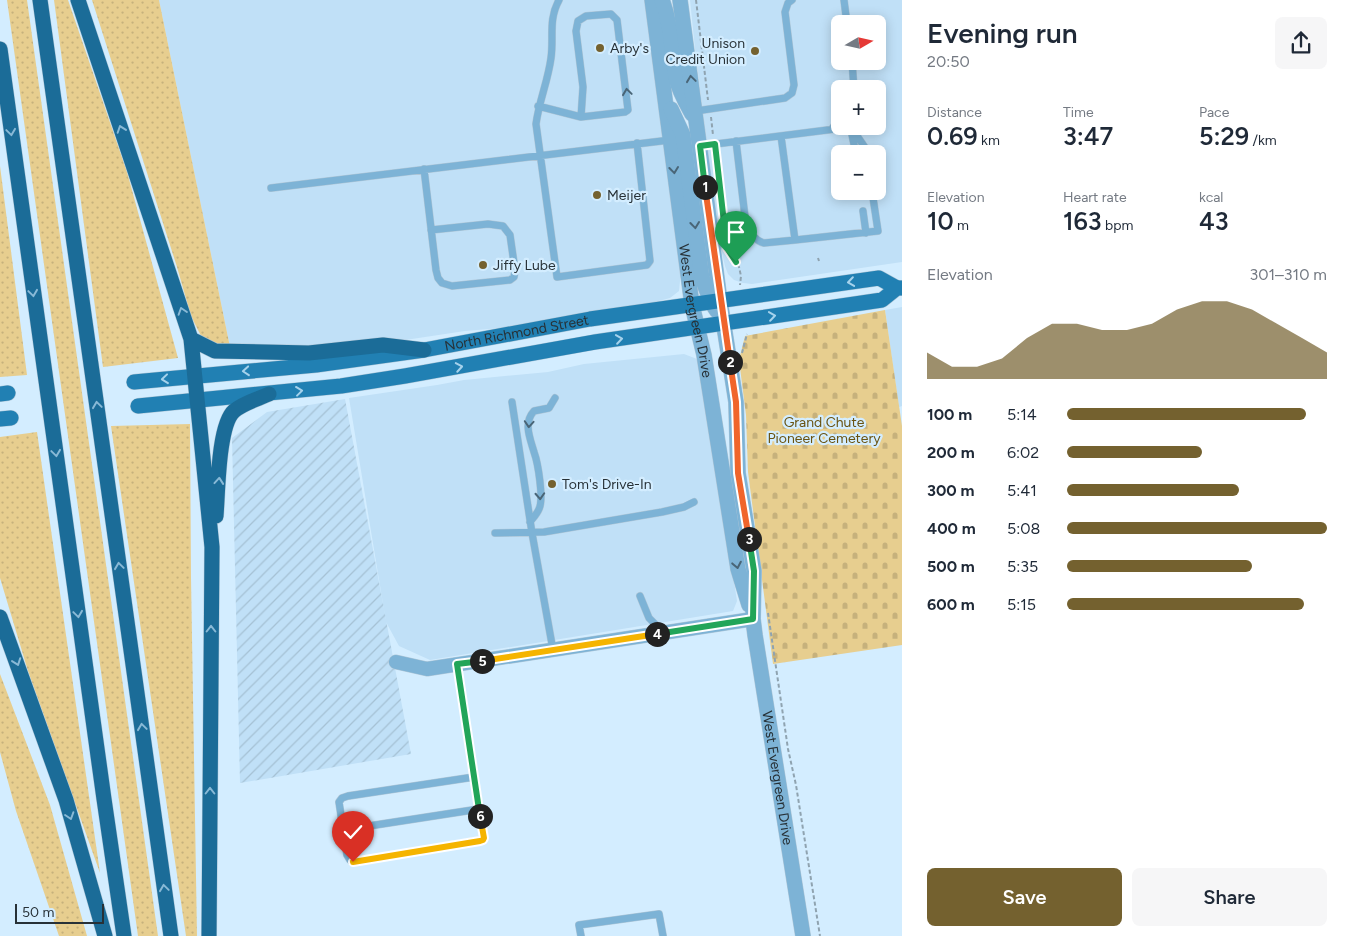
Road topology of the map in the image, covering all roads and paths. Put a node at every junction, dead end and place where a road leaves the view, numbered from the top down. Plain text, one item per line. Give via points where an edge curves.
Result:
1 (40, 0) edge
2 (78, 0) edge
3 (559, 0) edge
4 (652, 0) edge
5 (662, 0) edge
6 (680, 0) edge
7 (696, 0) edge
8 (792, 0) edge
9 (844, 0) edge
10 (846, 15) edge
11 (0, 48) edge
12 (664, 94) junction
13 (538, 106) junction
14 (701, 113) junction
15 (581, 117) junction
16 (831, 129) edge
17 (781, 136) junction
18 (670, 140) junction
19 (736, 141) junction
20 (637, 144) junction
21 (707, 145) junction
22 (540, 155) junction
23 (424, 169) junction
24 (271, 188) dead end
25 (720, 191) dead end
26 (873, 200) edge
27 (864, 210) dead end
28 (431, 230) junction
29 (866, 233) junction
30 (795, 240) junction
31 (727, 248) dead end
32 (739, 281) dead end
33 (899, 288) edge
34 (716, 301) junction
35 (692, 305) junction
36 (724, 323) junction
37 (700, 327) junction
38 (747, 333) dead end
39 (191, 339) junction
40 (424, 350) junction
41 (741, 358) dead end
42 (195, 376) junction
43 (134, 382) dead end
44 (268, 394) junction
45 (555, 398) dead end
46 (198, 401) junction
47 (512, 402) dead end
48 (138, 406) dead end
49 (694, 502) dead end
50 (745, 515) junction
51 (530, 522) junction
52 (495, 533) dead end
53 (532, 533) junction
54 (212, 547) junction
55 (640, 596) dead end
56 (767, 607) dead end
57 (0, 617) edge
58 (753, 619) junction
59 (664, 633) junction
60 (553, 650) junction
61 (396, 662) dead end
62 (457, 664) junction
63 (474, 777) junction
64 (479, 809) junction
65 (343, 830) junction
66 (104, 936) edge
67 (124, 936) edge
68 (171, 936) edge
69 (209, 936) edge
70 (581, 936) edge
71 (663, 936) edge
72 (803, 936) edge
73 (820, 936) edge

68 -> 1 highway
39 -> 2 highway
3 - 13 lane via 551,20 551,58
4 - 12 street, West Evergreen Drive
5 - 14 street via 668,15 676,80 684,99
14 -> 6 street, West Evergreen Drive
7 - 14 path
8 - 14 lane via 785,12 794,85 792,93 785,98
9 - 10 lane
11 -> 67 highway
12 - 18 street, West Evergreen Drive
12 -> 34 street via 683,136 702,278
13 - 15 lane
13 - 22 lane via 536,124
14 - 21 street, West Evergreen Drive
14 - 21 path
15 -> 15 lane via 628,110 617,20 611,14 586,16 578,21
16 - 17 lane
17 - 19 lane
17 - 30 lane
18 - 20 lane
18 -> 35 street, West Evergreen Drive
19 - 21 lane
19 - 30 lane via 746,225 751,234 761,243
20 - 22 lane
20 - 22 lane via 648,265 557,277
21 - 25 path
21 - 34 street, West Evergreen Drive
22 - 23 lane
23 - 24 lane
23 - 28 lane
26 - 29 lane via 878,232
27 - 29 lane
28 - 28 lane via 436,270 442,283 452,286 514,277 510,235 503,226 488,224
29 - 30 lane
31 - 32 path via 739,267
33 -> 34 main road, North Richmond Street via 879,278
36 -> 33 main road, North Richmond Street via 882,300
34 - 35 main road, North Richmond Street
34 - 36 street, West Evergreen Drive
35 - 37 street, West Evergreen Drive
35 - 40 main road, North Richmond Street
36 - 37 main road, North Richmond Street
36 - 50 street, West Evergreen Drive via 736,402 738,473
44 -> 37 main road, North Richmond Street via 405,376
37 - 50 street via 713,352 735,496
37 -> 58 street, West Evergreen Drive via 738,569
38 - 41 path
39 - 40 highway via 215,351 309,353 384,345
39 - 42 highway
40 -> 42 main road, North Richmond Street via 316,365
42 -> 43 main road, North Richmond Street
42 - 46 highway
44 - 46 main road, North Richmond Street
54 -> 44 highway via 226,421 235,409
45 -> 51 lane via 550,408 534,411 528,420 541,499 540,509
46 - 48 main road, North Richmond Street
46 - 54 highway
47 - 51 lane
49 - 53 lane via 662,512
50 - 58 street, West Evergreen Drive via 754,571
51 - 53 lane
52 - 53 lane
53 - 60 lane
69 -> 54 highway
55 - 59 lane via 650,618
56 - 73 path
57 -> 66 highway via 68,809
58 - 59 street
58 - 72 street, West Evergreen Drive
59 - 60 street
60 - 62 street
61 - 62 street via 427,669
62 - 63 lane
63 - 64 lane
63 - 65 lane via 342,798 339,802
64 - 65 lane
64 - 65 lane via 483,840 353,862 347,855
70 - 71 lane via 579,925 659,914

